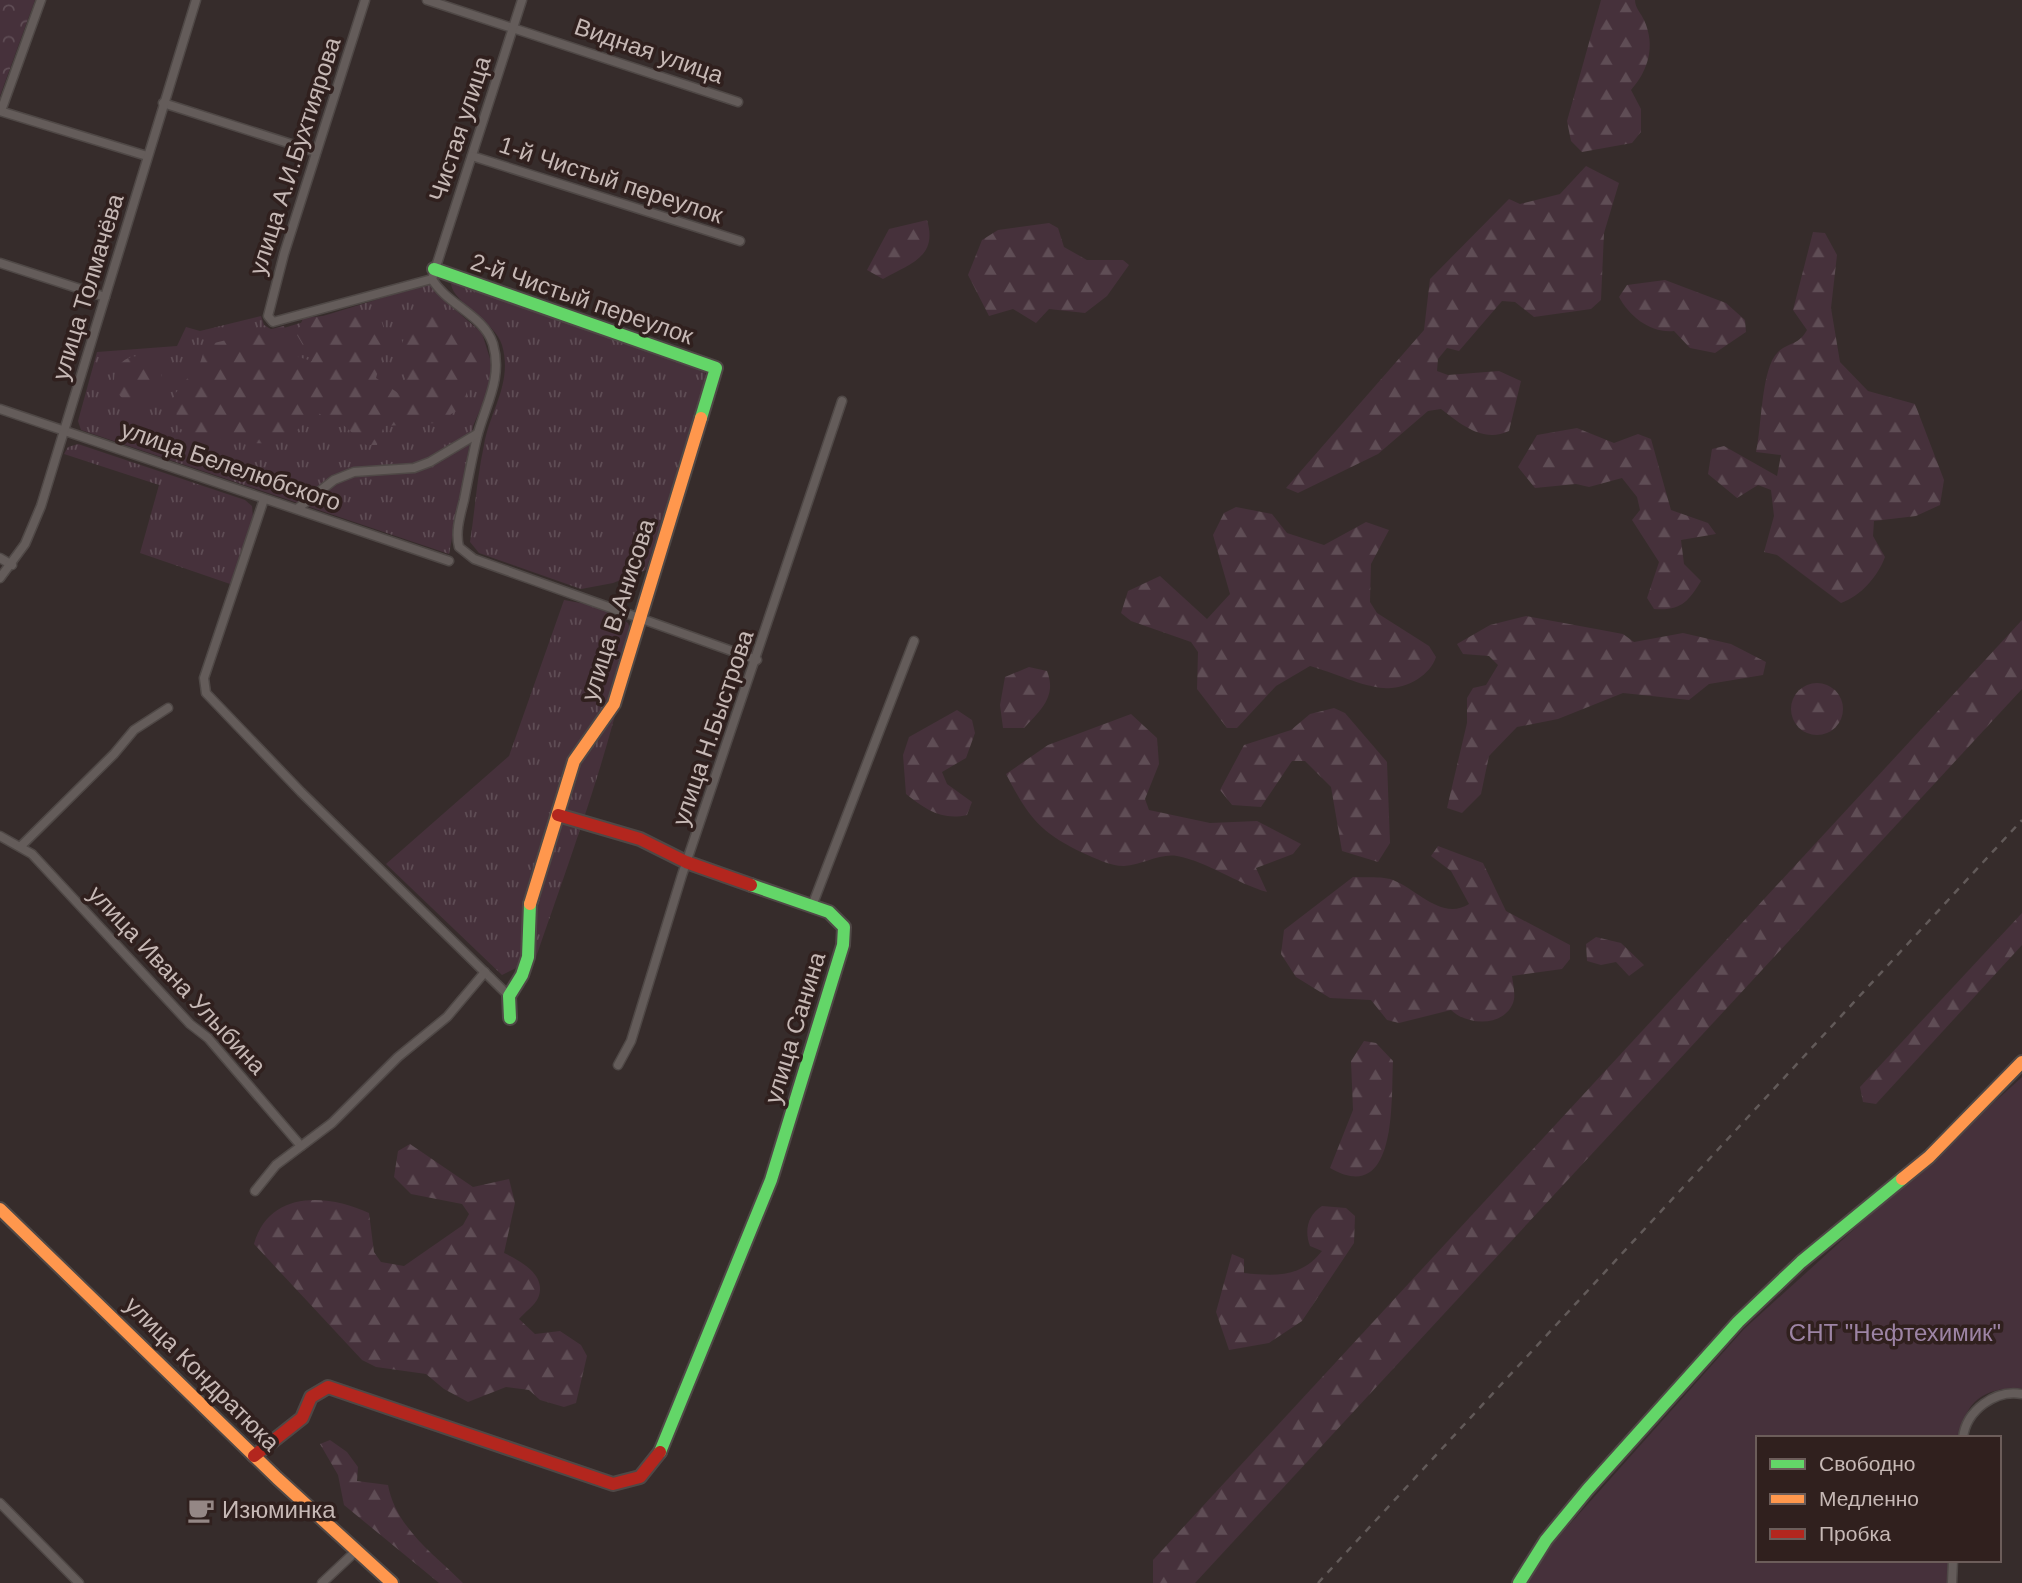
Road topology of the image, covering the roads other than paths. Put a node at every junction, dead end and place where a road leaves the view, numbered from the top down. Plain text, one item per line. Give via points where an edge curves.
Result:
1 (41, 0) edge
2 (196, 0) edge
3 (365, 0) edge
4 (428, 0) edge
5 (522, 0) edge
6 (514, 26) junction
7 (738, 102) dead end
8 (163, 103) junction
9 (0, 111) edge
10 (316, 152) junction
11 (147, 156) junction
12 (472, 156) junction
13 (740, 241) dead end
14 (0, 263) edge
15 (433, 274) junction
16 (105, 297) junction
17 (716, 368) joint
18 (842, 401) dead end
19 (0, 409) edge
20 (64, 429) junction
21 (477, 434) junction
22 (264, 499) junction
23 (297, 509) junction
24 (0, 558) edge
25 (449, 561) dead end
26 (12, 565) junction
27 (0, 578) edge
28 (638, 619) junction
29 (914, 642) dead end
30 (757, 660) junction
31 (168, 708) dead end
32 (558, 815) junction
33 (0, 836) edge
34 (20, 847) junction
35 (687, 862) junction
36 (812, 905) junction
37 (485, 972) junction
38 (509, 996) junction
39 (510, 1018) dead end
40 (2022, 1062) edge
41 (618, 1065) dead end
42 (301, 1146) junction
43 (255, 1191) dead end
44 (0, 1209) edge
45 (2022, 1394) edge
46 (1965, 1436) edge
47 (254, 1456) junction
48 (0, 1503) edge
49 (356, 1551) junction
50 (1953, 1562) edge
51 (79, 1583) edge
52 (322, 1583) edge
53 (389, 1583) edge
54 (1519, 1583) edge
55 (1952, 1583) edge

1 - 9 street
2 - 8 street, улица Толмачёва
3 - 10 street, улица А.И.Бухтиярова
4 - 6 street, Видная улица
5 - 6 street, Чистая улица
6 - 7 street, Видная улица
6 - 12 street, Чистая улица
8 - 10 street
8 - 11 street, улица Толмачёва
9 - 11 street
10 - 15 street, улица А.И.Бухтиярова via 268,308 273,322
11 - 16 street, улица Толмачёва
12 - 13 street, 1-й Чистый переулок
12 - 15 street, Чистая улица
14 - 16 street
15 - 17 street, 2-й Чистый переулок
15 - 21 street via 439,291 481,324 492,342 497,364 495,387
16 - 20 street, улица Толмачёва
17 - 28 street, улица В.Анисова
18 - 30 street, улица Н.Быстрова
19 - 20 street, улица Белелюбского
20 - 22 street, улица Белелюбского
20 - 26 street, улица Толмачёва via 41,506
21 - 23 street via 414,468 354,472 313,493
21 - 28 street via 458,528 459,548 474,559
22 - 23 street, улица Белелюбского
22 - 37 street via 204,686 211,700 301,792
23 - 25 street, улица Белелюбского
24 - 26 street
26 - 27 street, улица Толмачёва
28 - 30 street
28 - 32 street, улица В.Анисова via 614,704 574,761
29 - 36 street
30 - 35 street, улица Н.Быстрова
31 - 34 street via 134,730
32 - 35 street, улица Санина via 640,839
32 - 38 street, улица В.Анисова via 527,913 528,957
33 - 34 street, улица Ивана Улыбина
34 - 42 street, улица Ивана Улыбина via 32,854 208,1038
35 - 36 street, улица Санина
35 - 41 street, улица Н.Быстрова via 631,1041
36 - 47 street, улица Санина via 839,919 845,936 771,1180 659,1455 647,1474 631,1484 613,1484 328,1387 311,1397 302,1418
37 - 38 street
37 - 42 street via 447,1017
38 - 39 street
40 - 54 street via 1929,1157 1801,1262 1738,1322 1588,1489 1546,1540
42 - 43 street via 276,1165
44 - 47 street, улица Кондратюка
45 - 46 street via 1993,1397 1976,1410
47 - 49 street, улица Кондратюка
48 - 51 street
49 - 52 street
49 - 53 street, улица Кондратюка
50 - 55 street

